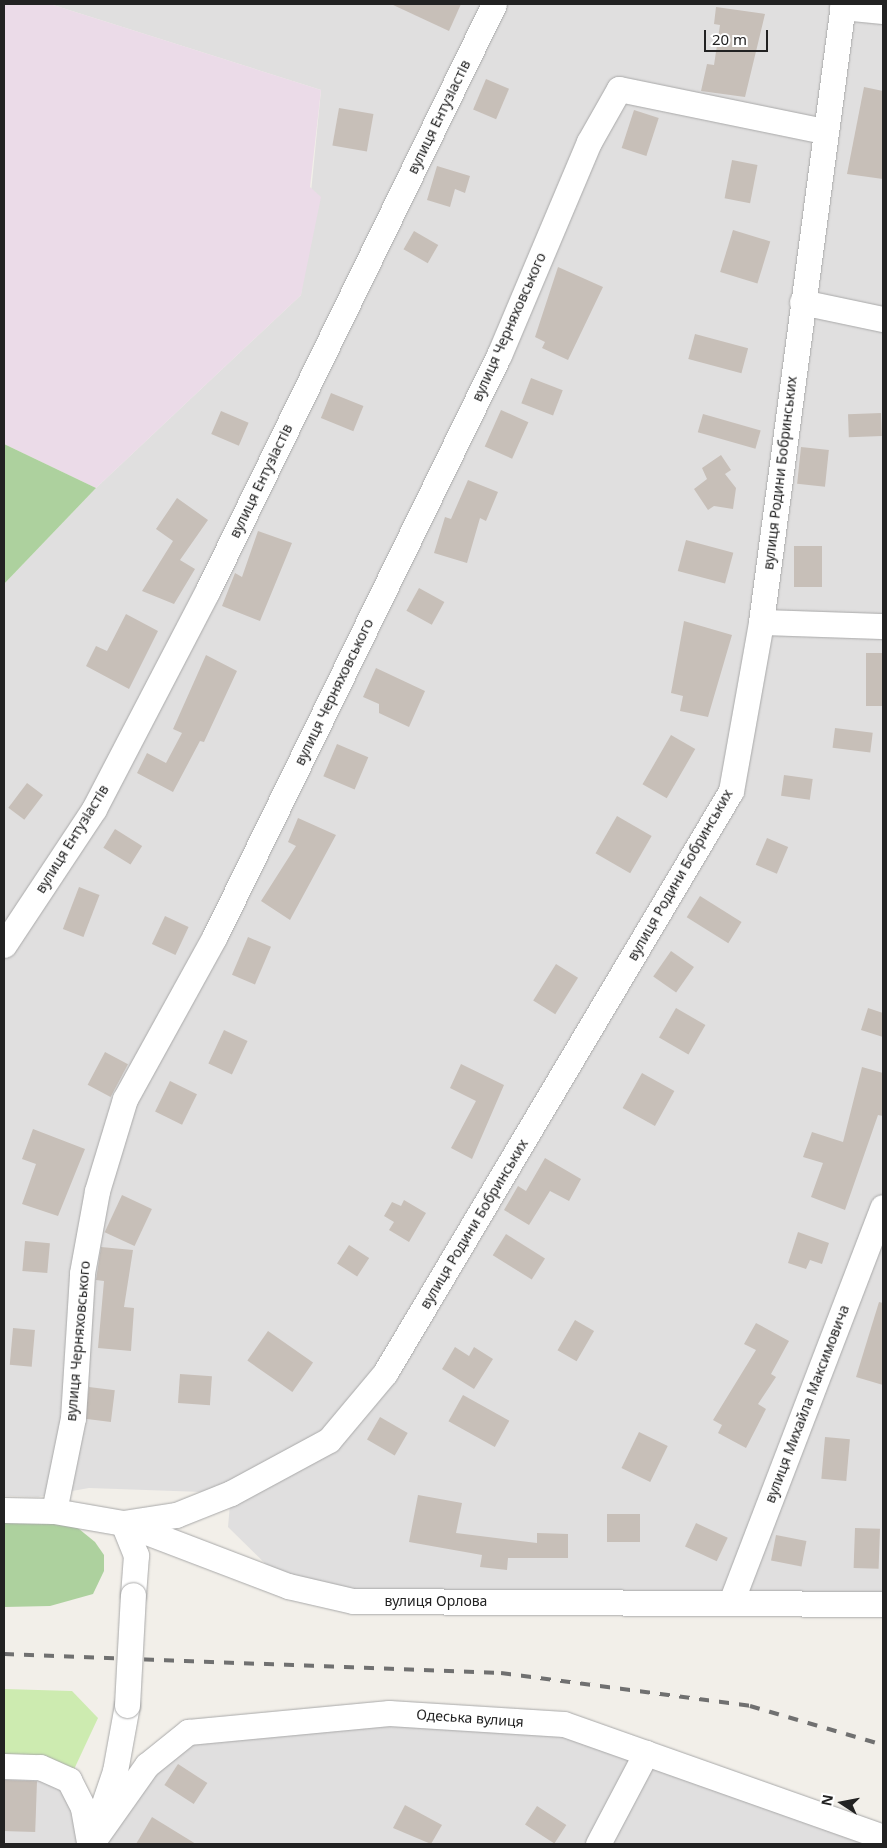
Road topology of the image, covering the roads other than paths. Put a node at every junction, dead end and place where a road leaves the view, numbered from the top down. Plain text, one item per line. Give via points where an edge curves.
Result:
1 (494, 4) edge
2 (842, 5) edge
3 (883, 11) edge
4 (824, 130) junction
5 (802, 302) junction
6 (883, 319) edge
7 (761, 622) junction
8 (883, 626) edge
9 (4, 945) edge
10 (883, 1207) edge
11 (4, 1510) edge
12 (54, 1511) junction
13 (123, 1524) junction
14 (731, 1602) junction
15 (883, 1604) edge
16 (646, 1753) junction
17 (4, 1766) edge
18 (883, 1837) edge
19 (91, 1844) edge
20 (598, 1844) edge

1 - 9 street, вулиця Ентузіастів via 207,592 112,774
2 - 3 street, вулиця Родини Бобринських
2 - 4 street, вулиця Родини Бобринських
4 - 5 street, вулиця Родини Бобринських
4 - 12 street, вулиця Черняховського via 619,89 610,104 589,142 495,364 214,938 125,1099 97,1191 82,1273 73,1418
5 - 6 street
5 - 7 street, вулиця Родини Бобринських
7 - 8 street
7 - 13 street, вулиця Родини Бобринських via 731,791 385,1373 329,1440 231,1493 176,1514
10 - 14 street, вулиця Михайла Максимовича
11 - 12 street, вулиця Орлова
12 - 13 street, вулиця Орлова
13 - 14 street, вулиця Орлова via 288,1586 353,1601
13 - 19 street, bridge via 136,1556 127,1705 115,1771
14 - 15 street, вулиця Орлова
16 - 18 street, Одеська вулиця
16 - 19 street, Одеська вулиця via 564,1724 389,1713 188,1732 147,1765
16 - 20 street
17 - 19 street via 40,1767 69,1780 83,1808

